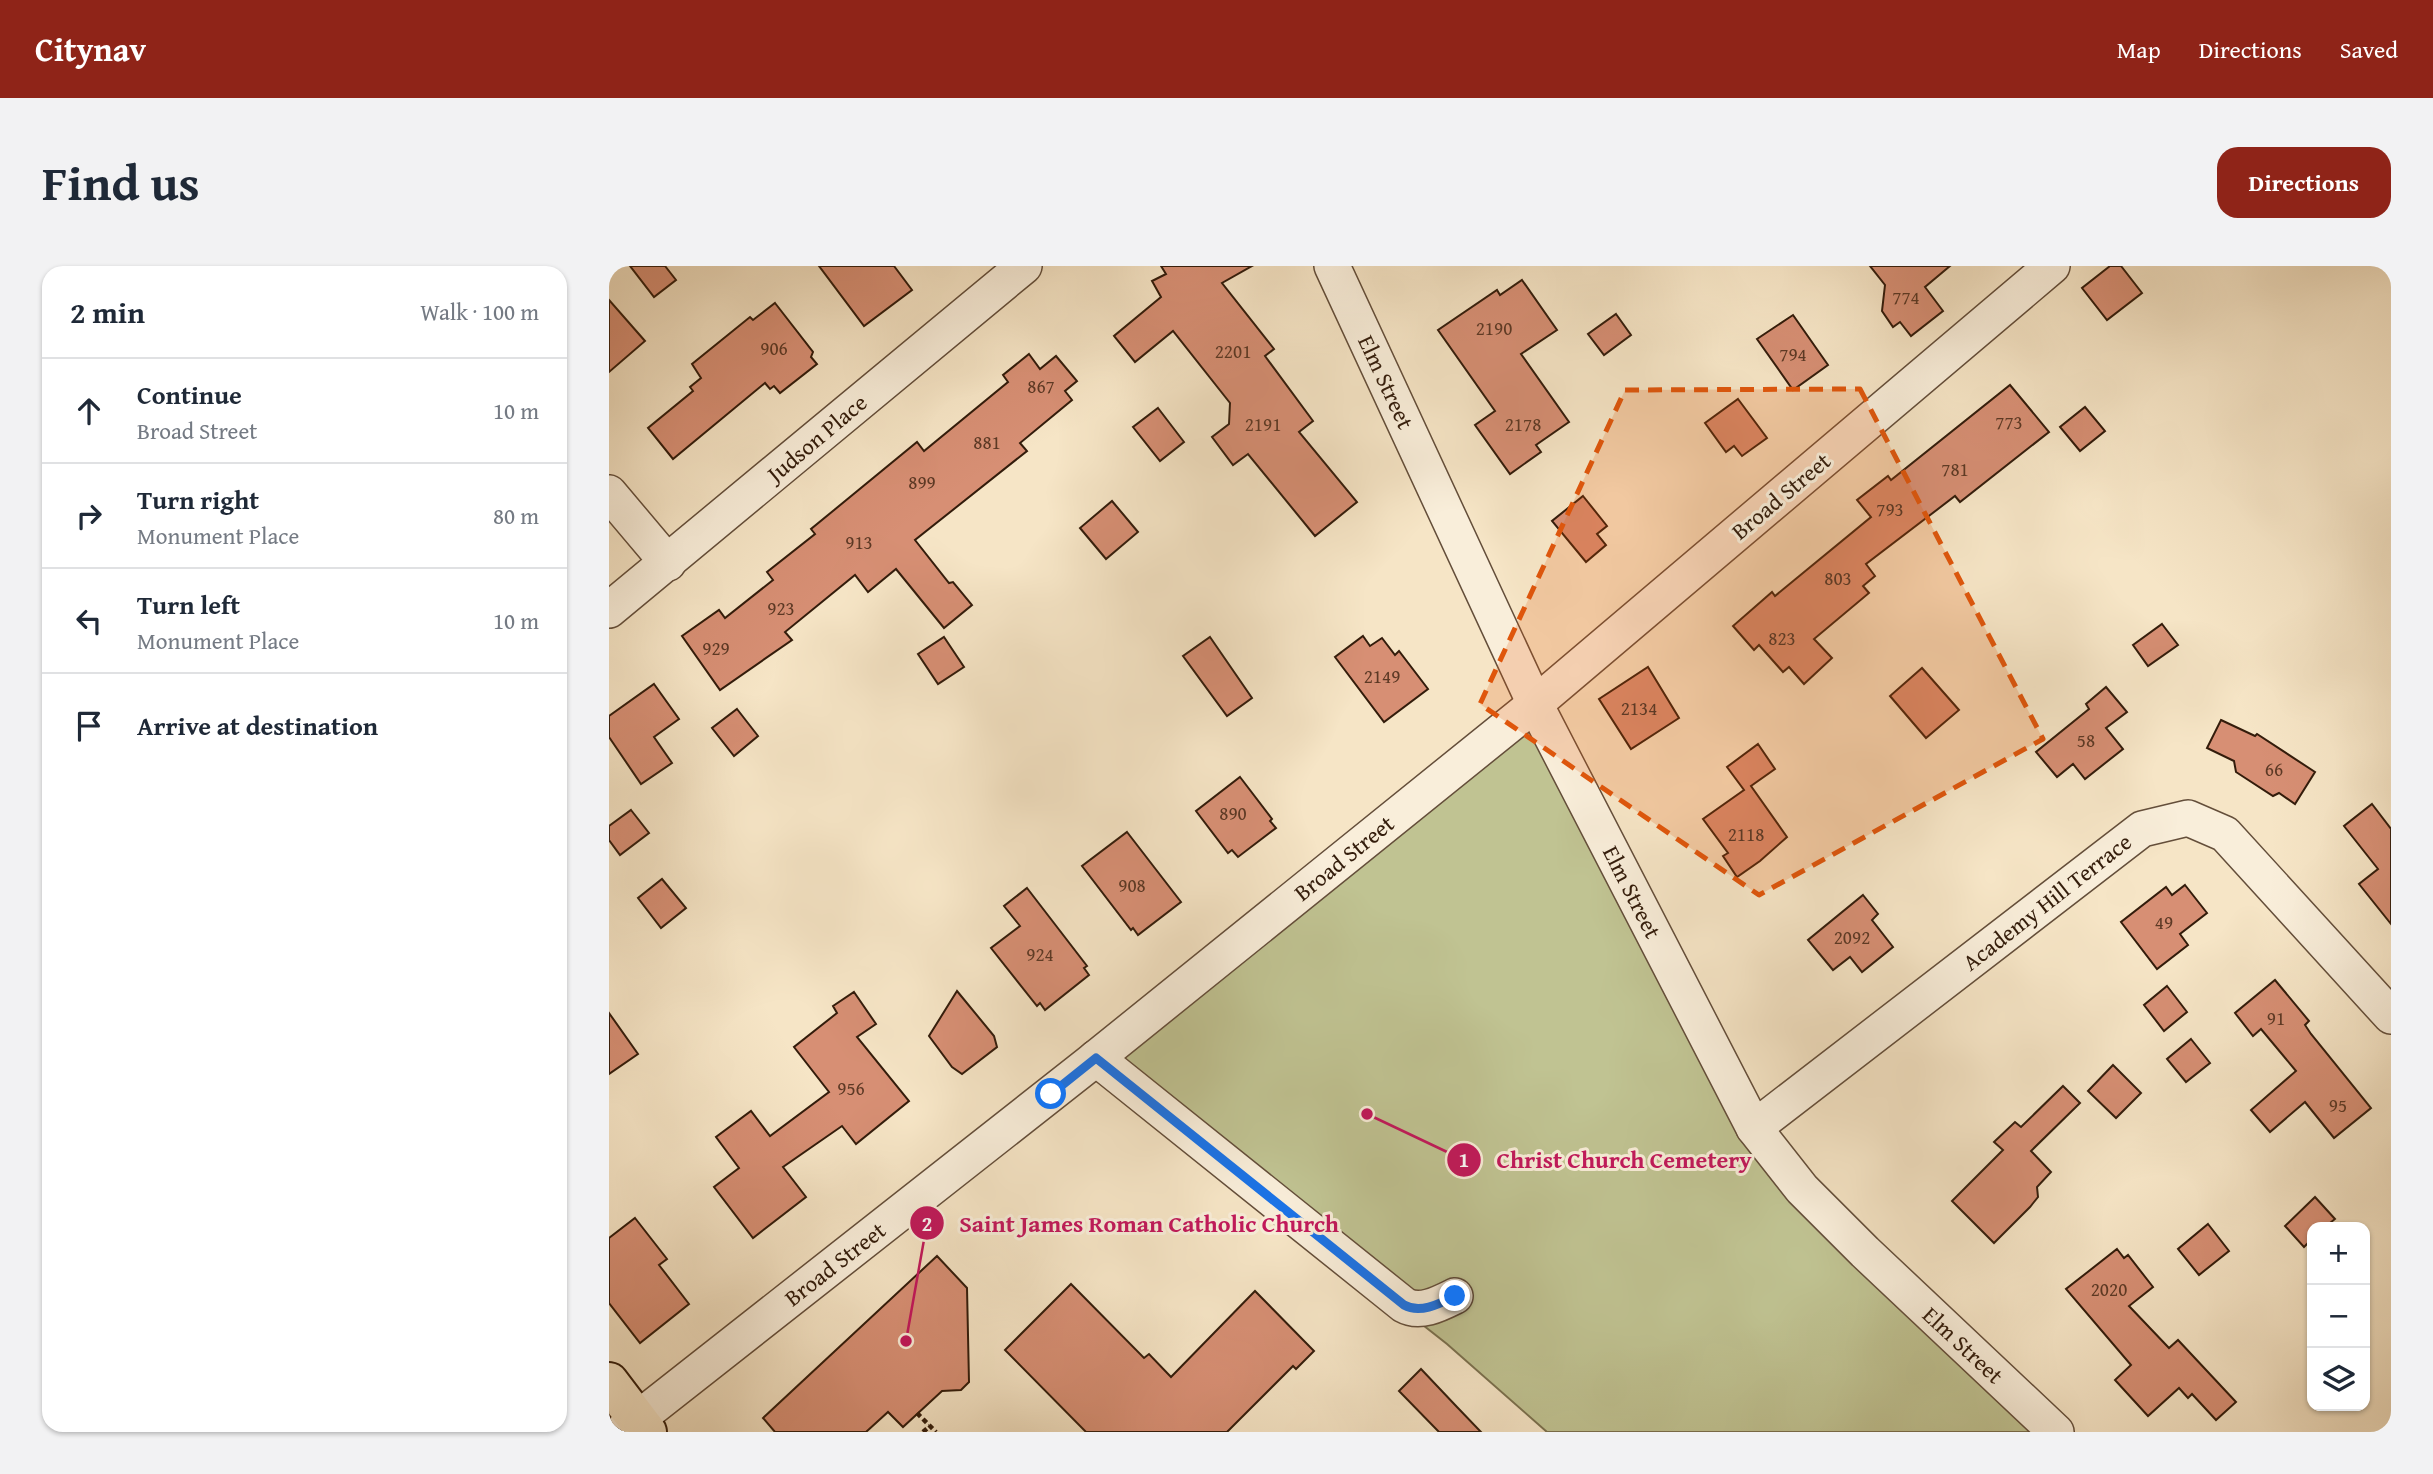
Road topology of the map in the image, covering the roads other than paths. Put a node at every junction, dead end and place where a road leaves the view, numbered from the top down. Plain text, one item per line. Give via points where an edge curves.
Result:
1 (1024, 266) edge
2 (1332, 266) edge
3 (2052, 266) edge
4 (609, 493) edge
5 (668, 563) junction
6 (609, 610) edge
7 (1535, 704) junction
8 (2391, 1016) edge
9 (1096, 1058) junction
10 (1754, 1128) junction
11 (1455, 1296) dead end
12 (609, 1382) edge
13 (635, 1428) edge
14 (2056, 1432) edge

1 - 5 street, Judson Place
2 - 7 street, Elm Street
3 - 7 street, Broad Street
4 - 5 street
5 - 6 street, Judson Place
7 - 9 street, Broad Street
7 - 10 street, Elm Street
8 - 10 street, Academy Hill Terrace via 2225,834 2188,818 2142,829
9 - 11 street via 1404,1305 1423,1308
9 - 13 street, Broad Street
10 - 14 street, Elm Street via 1811,1198
12 - 13 main road

